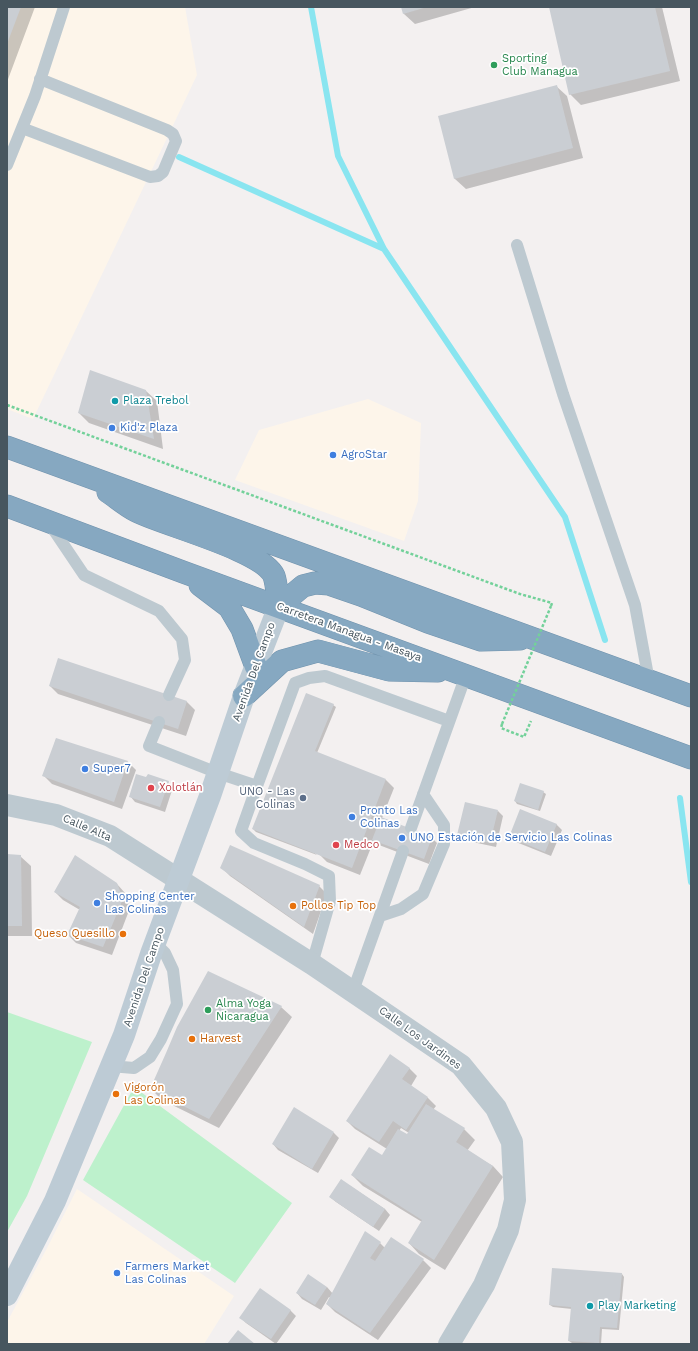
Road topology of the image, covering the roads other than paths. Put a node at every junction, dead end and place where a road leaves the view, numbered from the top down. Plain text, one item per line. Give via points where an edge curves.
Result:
1 (64, 7) edge
2 (40, 79) junction
3 (22, 128) junction
4 (7, 165) edge
5 (517, 245) dead end
6 (7, 447) edge
7 (84, 475) junction
8 (7, 506) edge
9 (48, 522) junction
10 (183, 572) junction
11 (279, 606) junction
12 (532, 639) junction
13 (256, 667) junction
14 (460, 673) junction
15 (650, 681) junction
16 (169, 695) dead end
17 (244, 696) junction
18 (691, 696) edge
19 (450, 721) junction
20 (159, 722) dead end
21 (691, 758) edge
22 (218, 773) junction
23 (257, 786) junction
24 (423, 794) junction
25 (7, 805) edge
26 (411, 828) dead end
27 (403, 851) dead end
28 (179, 881) junction
29 (380, 916) junction
30 (155, 943) junction
31 (312, 964) junction
32 (353, 991) junction
33 (110, 1066) junction
34 (7, 1295) edge
35 (448, 1344) edge

1 - 2 lane
2 - 3 lane
2 - 3 lane via 167,130 173,134 176,141 163,172 150,177
3 - 4 lane
5 - 15 lane via 563,394 635,605
6 - 7 highway
7 - 11 highway via 135,511 201,535 264,564 274,576
7 - 12 highway
8 - 9 highway, Carretera Managua - Masaya
9 - 10 highway, Carretera Managua - Masaya
9 - 16 lane via 84,575 159,611 182,639 185,660
10 - 11 highway, Carretera Managua - Masaya
10 - 13 highway via 229,607 242,629
11 - 12 highway via 303,586 315,583 329,584 481,640
11 - 13 street, Avenida Del Campo
11 - 14 highway, Carretera Managua - Masaya
12 - 15 highway
13 - 17 street, Avenida Del Campo
14 - 17 highway via 389,670 318,651 282,661
14 - 19 lane
14 - 21 highway, Carretera Managua - Masaya
15 - 18 highway
17 - 22 street, Avenida Del Campo
19 - 23 lane via 325,676 309,678 295,683
19 - 24 lane
20 - 22 lane via 150,746
22 - 23 lane
22 - 28 street, Avenida Del Campo
23 - 31 lane via 241,831 254,844 329,876 330,901
24 - 26 lane
24 - 29 lane via 444,825 444,844 423,894 401,909
25 - 28 street, Calle Alta via 56,815 110,836
27 - 29 lane
28 - 30 street, Avenida Del Campo
28 - 31 street, Calle Los Jardines
29 - 32 lane
30 - 33 street, Avenida Del Campo via 124,1035
30 - 33 lane via 165,953 173,970 177,1004 150,1057 134,1068
31 - 32 street, Calle Los Jardines
32 - 35 street, Calle Los Jardines via 461,1065 496,1108 512,1142 515,1200 508,1230 484,1285
33 - 34 street, Avenida Del Campo via 55,1201

